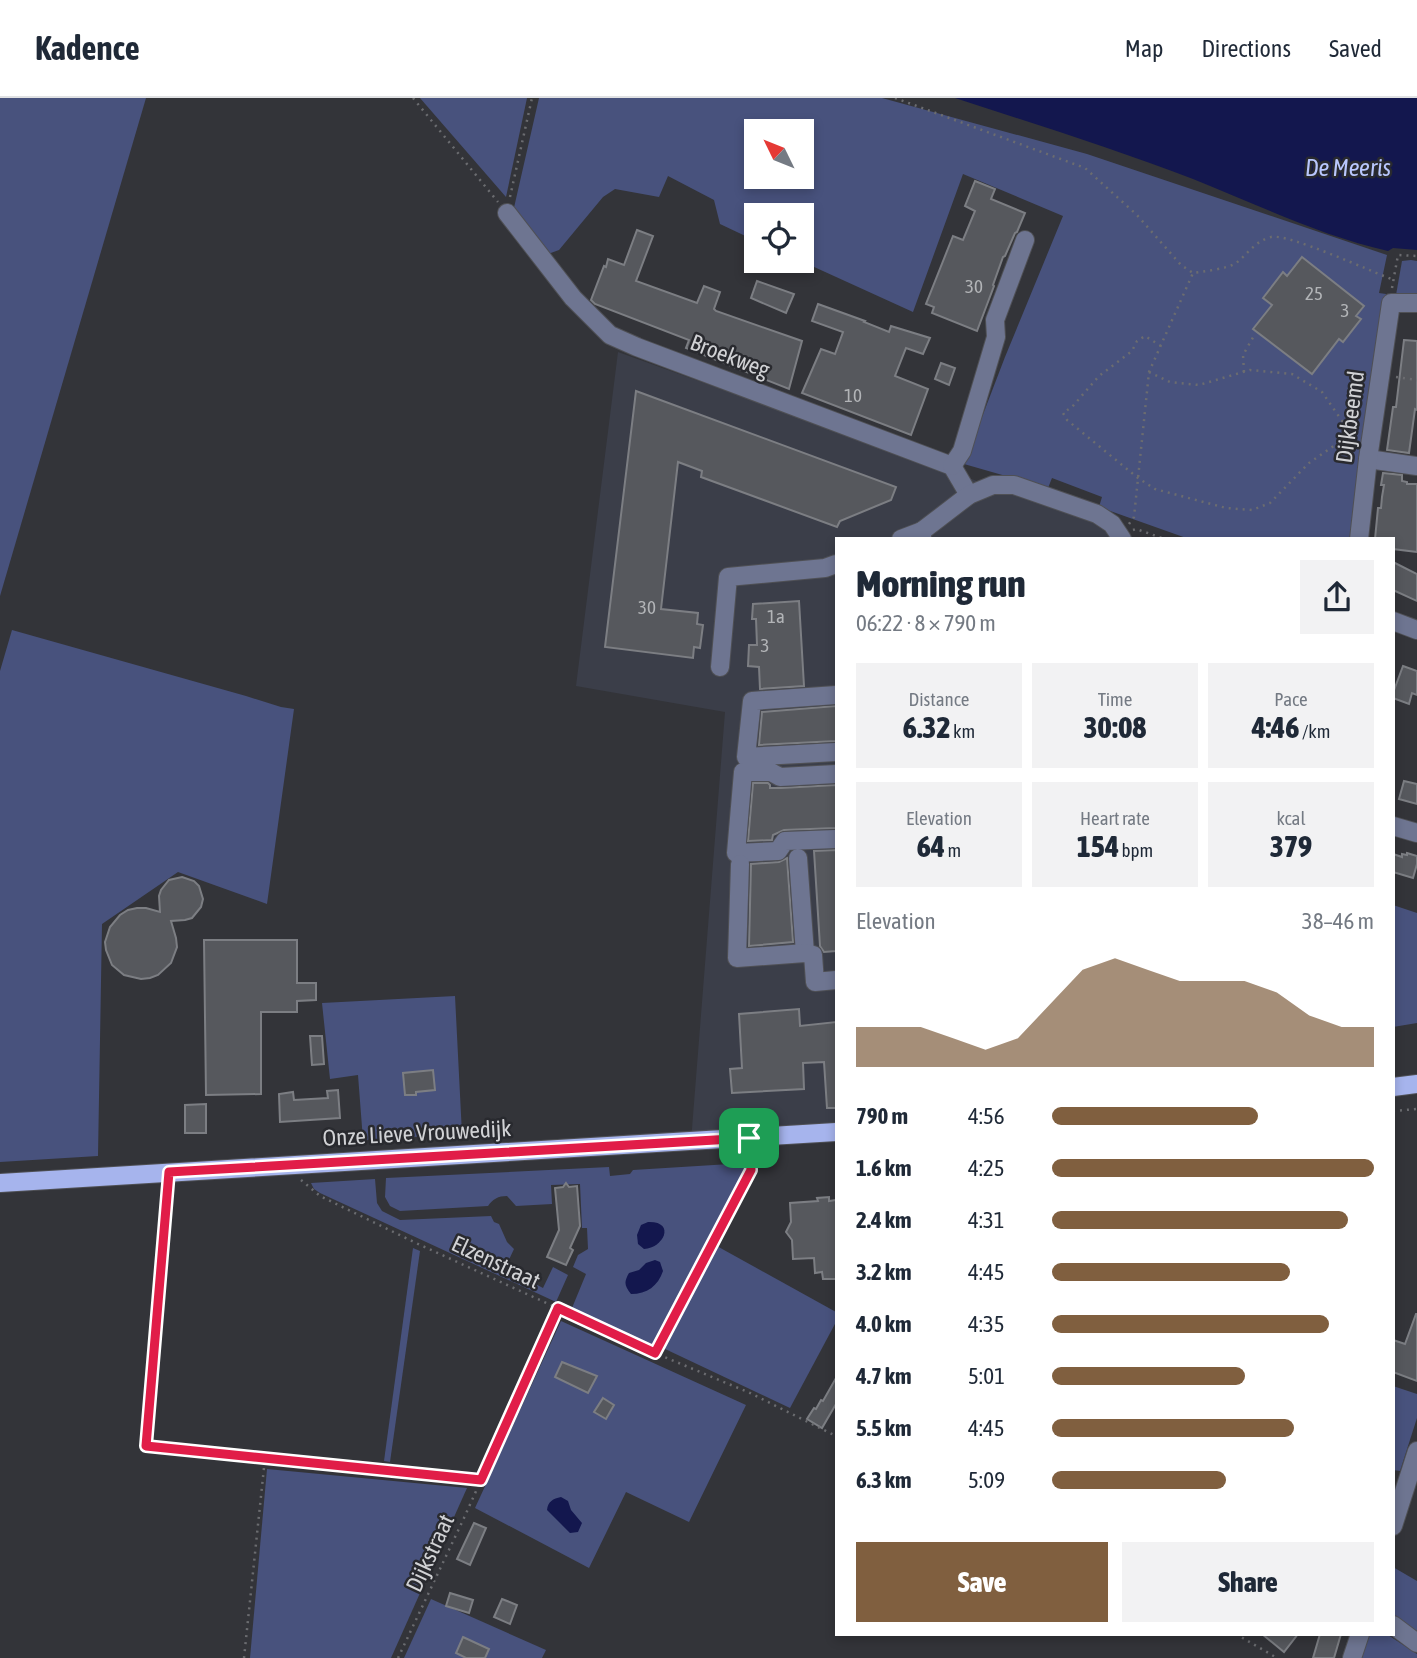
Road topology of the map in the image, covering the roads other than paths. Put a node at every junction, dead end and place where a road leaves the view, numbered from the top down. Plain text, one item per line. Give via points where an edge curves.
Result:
1 (506, 213) road end
2 (1025, 240) dead end
3 (1417, 303) edge
4 (1369, 454) junction
5 (953, 466) junction
6 (1417, 466) edge
7 (969, 495) junction
8 (922, 535) edge
9 (1120, 537) edge
10 (1359, 537) edge
11 (835, 564) edge
12 (1395, 622) edge
13 (1417, 630) edge
14 (720, 667) dead end
15 (835, 695) edge
16 (835, 752) edge
17 (835, 774) edge
18 (1395, 827) edge
19 (1417, 833) edge
20 (835, 839) edge
21 (798, 858) dead end
22 (740, 864) dead end
23 (804, 953) junction
24 (835, 980) edge
25 (1417, 1084) edge
26 (1395, 1087) edge
27 (835, 1132) edge
28 (0, 1182) edge
29 (1417, 1451) edge
30 (1395, 1520) edge
31 (1395, 1626) edge
32 (1359, 1636) edge
33 (1417, 1643) edge
34 (1352, 1658) edge

1 - 5 street, Broekweg via 573,298 610,335
2 - 5 street via 995,320 996,337 962,451
3 - 4 street, Dijkbeemd via 1391,303
4 - 6 street
4 - 10 street, Dijkbeemd
5 - 7 street
7 - 8 street
7 - 9 street via 993,485 1014,485 1097,514
11 - 14 street via 728,577
12 - 13 street
15 - 16 street via 752,701 746,757
17 - 20 street via 780,777 771,772 743,772 736,853 778,850 785,841
18 - 19 street
21 - 23 street
22 - 23 street via 737,958
23 - 24 street via 813,955 815,982
25 - 26 main road
27 - 28 main road, Onze Lieve Vrouwedijk
29 - 30 street
31 - 33 street
32 - 34 street

